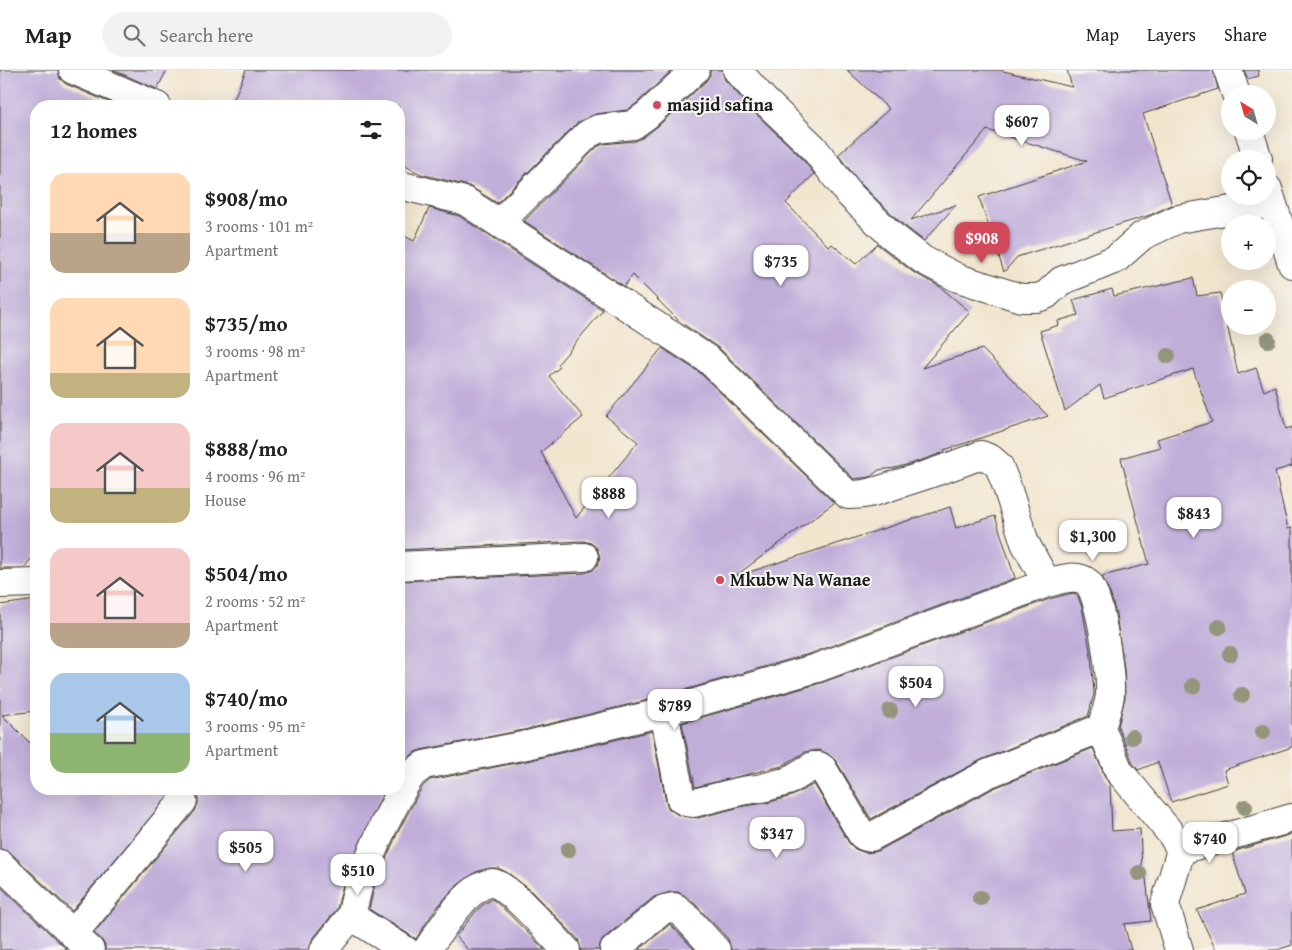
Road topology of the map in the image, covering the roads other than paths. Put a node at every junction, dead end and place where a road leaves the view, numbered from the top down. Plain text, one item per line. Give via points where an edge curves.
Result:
1 (73, 70) edge
2 (695, 70) edge
3 (737, 70) edge
4 (1228, 70) edge
5 (1233, 85) edge
6 (143, 100) edge
7 (405, 186) edge
8 (1234, 205) edge
9 (1273, 205) edge
10 (499, 223) junction
11 (1292, 264) edge
12 (584, 557) dead end
13 (405, 566) edge
14 (30, 583) edge
15 (1046, 583) junction
16 (0, 584) edge
17 (664, 712) junction
18 (1101, 728) junction
19 (405, 784) edge
20 (399, 795) edge
21 (183, 801) dead end
22 (1292, 818) edge
23 (1181, 850) junction
24 (0, 864) edge
25 (352, 916) junction
26 (82, 942) edge
27 (324, 950) edge
28 (405, 950) edge
29 (427, 950) edge
30 (566, 950) edge
31 (614, 950) edge
32 (716, 950) edge
33 (1179, 950) edge

1 - 6 street
2 - 10 street via 633,126 598,128 588,134
3 - 8 street via 813,147 849,194 891,235 923,260 958,278 1021,298 1046,295 1061,280 1116,259 1142,236 1178,219
4 - 5 street
7 - 10 street via 465,201
9 - 11 street
10 - 15 street via 709,360 848,494 860,496 981,455 991,459 999,466 1025,543
12 - 13 street
14 - 16 street
15 - 17 street via 817,668
15 - 18 street via 1076,577 1087,582 1094,593 1108,656 1110,696
17 - 18 street via 681,799 694,803 762,788 788,781 813,766 819,766 866,837 987,774
17 - 19 street via 424,765
18 - 23 street via 1119,771
20 - 25 street via 360,879
21 - 26 street
22 - 23 street
23 - 33 street via 1165,904
24 - 26 street
25 - 27 street
25 - 28 street
29 - 30 street via 456,909 474,892 494,882 518,900
31 - 32 street via 664,909 674,907

